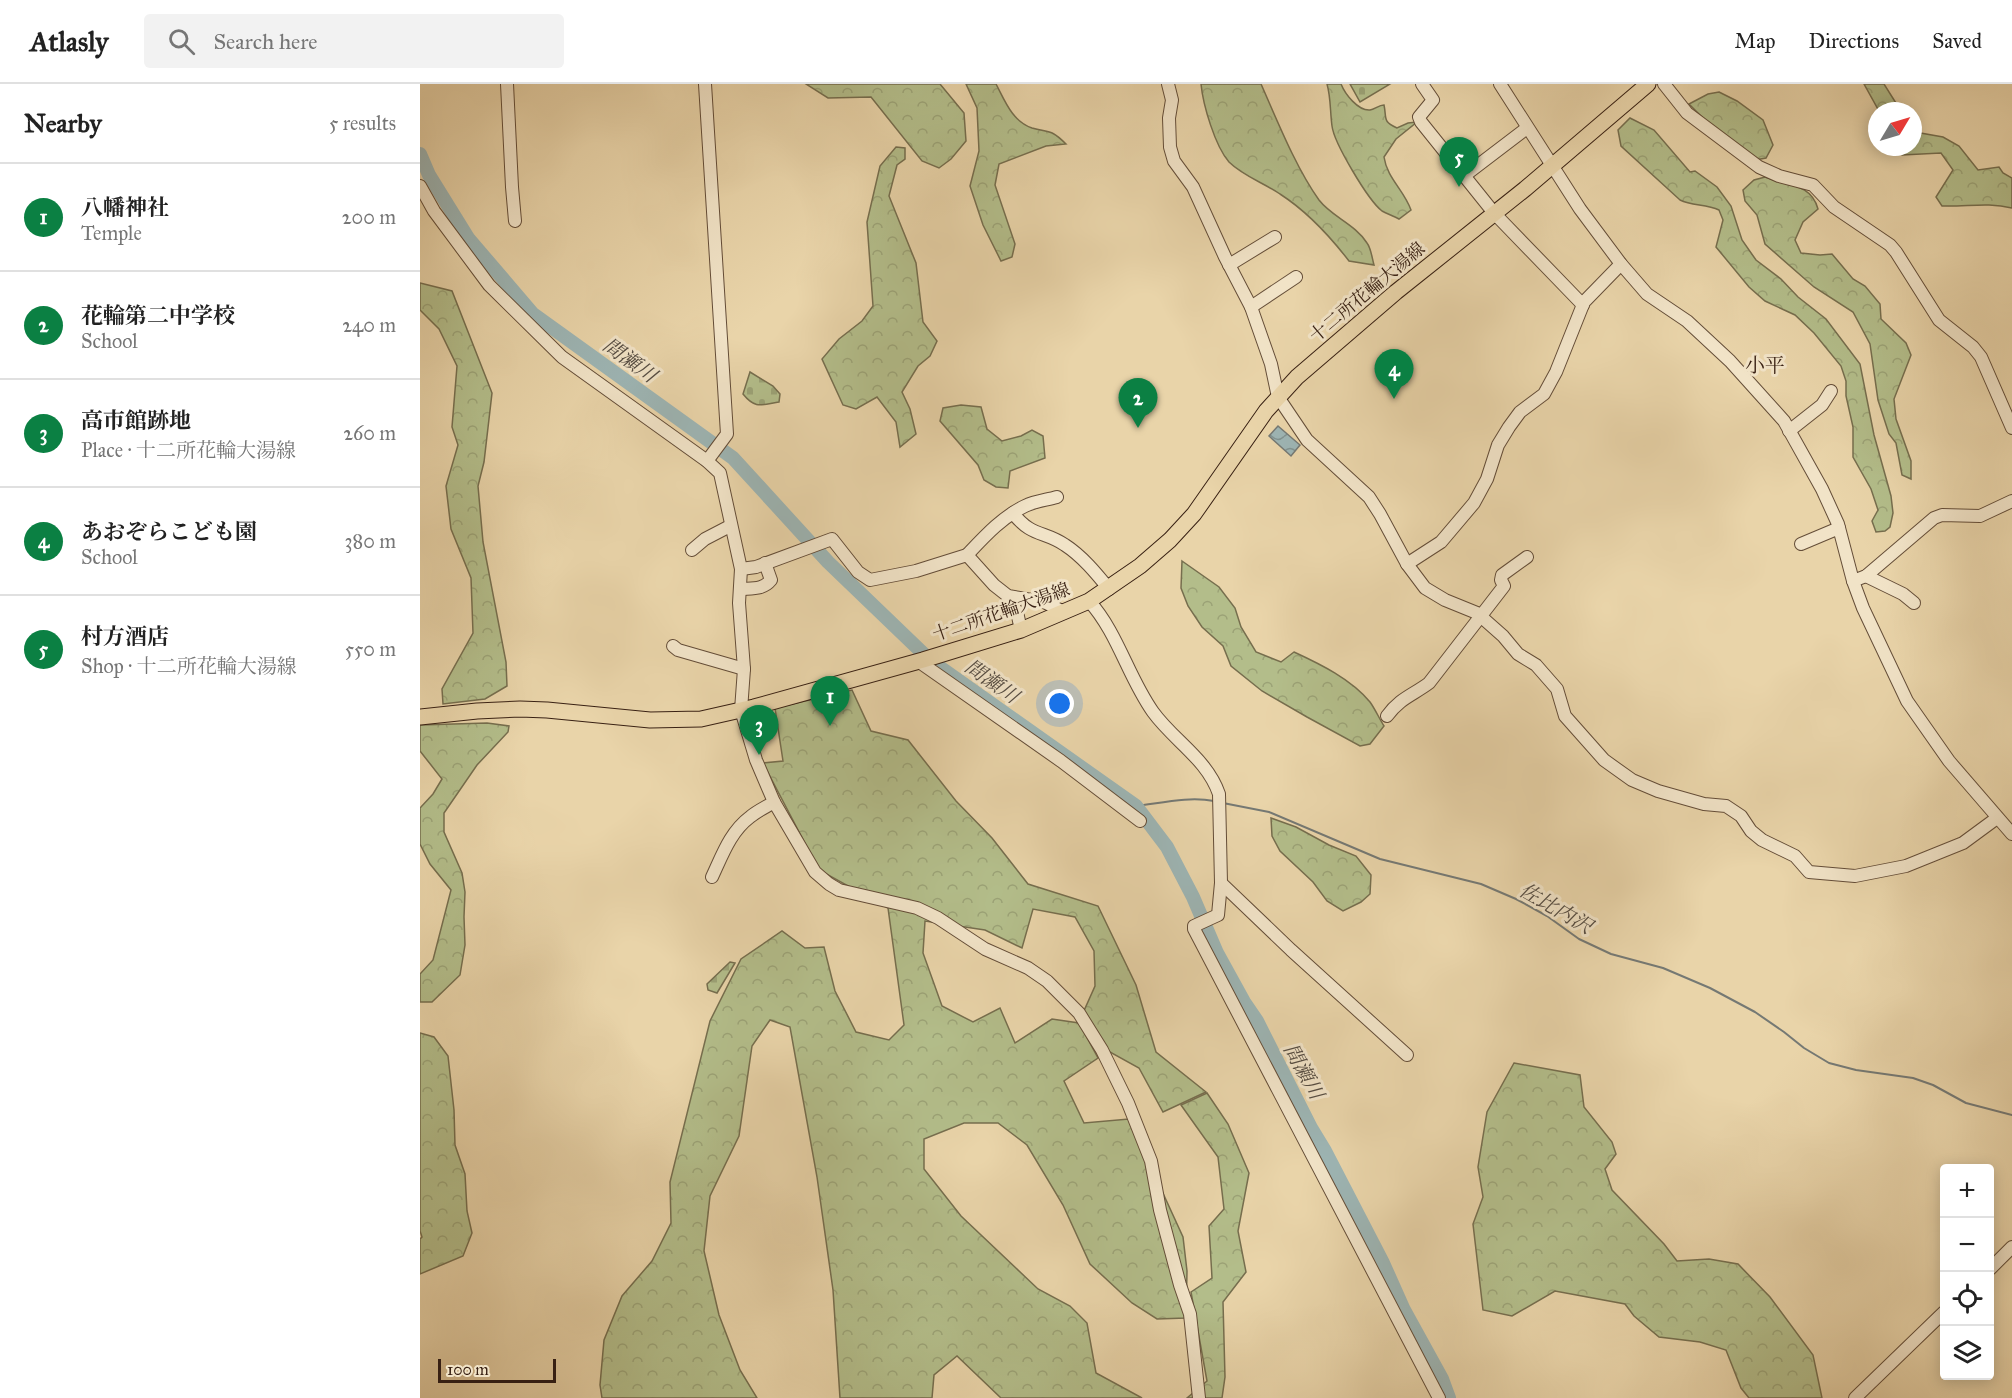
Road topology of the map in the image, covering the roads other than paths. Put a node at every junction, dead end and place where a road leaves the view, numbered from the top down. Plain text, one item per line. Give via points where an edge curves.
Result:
1 (507, 84) edge
2 (705, 84) edge
3 (1168, 84) edge
4 (1422, 84) edge
5 (1500, 84) edge
6 (1648, 84) edge
7 (1665, 84) edge
8 (1527, 128) junction
9 (1551, 166) junction
10 (1464, 176) junction
11 (420, 186) edge
12 (1494, 213) junction
13 (515, 221) dead end
14 (1275, 237) dead end
15 (1621, 264) junction
16 (1229, 265) junction
17 (1296, 276) dead end
18 (1583, 305) junction
19 (1251, 307) junction
20 (1831, 391) dead end
21 (1278, 397) junction
22 (2012, 428) edge
23 (1789, 430) junction
24 (709, 458) junction
25 (1057, 497) dead end
26 (2012, 501) edge
27 (1013, 513) junction
28 (730, 526) junction
29 (1839, 528) junction
30 (1801, 544) dead end
31 (692, 550) dead end
32 (966, 555) junction
33 (1527, 557) dead end
34 (765, 563) junction
35 (1407, 564) junction
36 (741, 569) junction
37 (1866, 576) junction
38 (1853, 581) junction
39 (740, 589) junction
40 (1109, 589) junction
41 (1008, 596) junction
42 (1089, 601) junction
43 (1914, 603) dead end
44 (1064, 612) junction
45 (1481, 616) junction
46 (1021, 630) junction
47 (673, 646) dead end
48 (920, 661) junction
49 (744, 669) junction
50 (741, 710) junction
51 (1387, 716) dead end
52 (420, 717) edge
53 (774, 802) junction
54 (1997, 818) junction
55 (1140, 821) dead end
56 (2012, 834) edge
57 (712, 877) dead end
58 (1221, 883) junction
59 (1407, 1055) dead end
60 (2012, 1247) edge
61 (1994, 1264) edge
62 (1940, 1316) edge
63 (1199, 1398) edge
64 (1439, 1398) edge
65 (1855, 1398) edge

1 - 13 street
2 - 24 street via 727,434
3 - 16 street via 1174,161 1193,187
4 - 10 street via 1433,100 1419,117
5 - 8 street
6 - 9 main road, 十二所花輪大湯線
7 - 22 street via 1687,113 1759,167 1813,185 1834,207 1890,245 1939,320 1981,357
8 - 9 street
8 - 10 street
9 - 12 main road, 十二所花輪大湯線
9 - 15 street
10 - 12 street
11 - 24 street via 489,285 562,357
12 - 18 street
12 - 21 main road, 十二所花輪大湯線 via 1396,292
14 - 16 street
15 - 18 street
15 - 23 street via 1647,294 1687,321 1731,361
16 - 19 street
17 - 19 street
18 - 35 street via 1552,380 1544,394 1509,427 1474,503 1441,542
19 - 21 street
20 - 23 street via 1822,405
21 - 35 street via 1307,440 1369,496
21 - 40 main road, 十二所花輪大湯線 via 1194,514 1170,540
23 - 29 street
24 - 28 street via 720,473
25 - 27 street
26 - 37 street via 1980,516 1934,518
27 - 32 street
27 - 40 street via 1022,524 1064,544
28 - 31 street
28 - 36 street
29 - 30 street
29 - 38 street
32 - 34 street via 870,580 858,572 832,539
32 - 41 street
33 - 45 street via 1502,575 1504,586
34 - 36 street
34 - 39 street via 771,580 768,584
35 - 45 street via 1425,588
36 - 39 street
37 - 38 street
37 - 43 street
38 - 54 street via 1907,701 1949,761
39 - 49 street
40 - 42 main road, 十二所花輪大湯線
41 - 44 street via 1044,602
41 - 46 street
42 - 44 main road, 十二所花輪大湯線
42 - 58 street via 1106,623 1154,713 1209,771 1219,794
44 - 46 main road, 十二所花輪大湯線
45 - 51 street via 1429,683 1401,701
45 - 54 street via 1518,654 1548,677 1557,689 1565,716 1604,760 1632,780 1658,791 1726,806 1741,816 1762,840 1795,856 1809,872 1855,876 1906,866 1963,843
46 - 48 main road, 十二所花輪大湯線
47 - 49 street
48 - 50 main road, 十二所花輪大湯線
48 - 55 street
49 - 50 street
50 - 52 main road, 十二所花輪大湯線 via 681,720 520,709
50 - 53 street
53 - 57 street via 749,817 736,831
53 - 63 street via 815,872 829,884 839,890 917,908 938,918 985,949 1028,968 1079,1013 1118,1082 1151,1161 1160,1210 1190,1314
54 - 56 street
58 - 59 street
58 - 64 street via 1218,915 1194,926 1200,941
60 - 61 street
62 - 65 street

